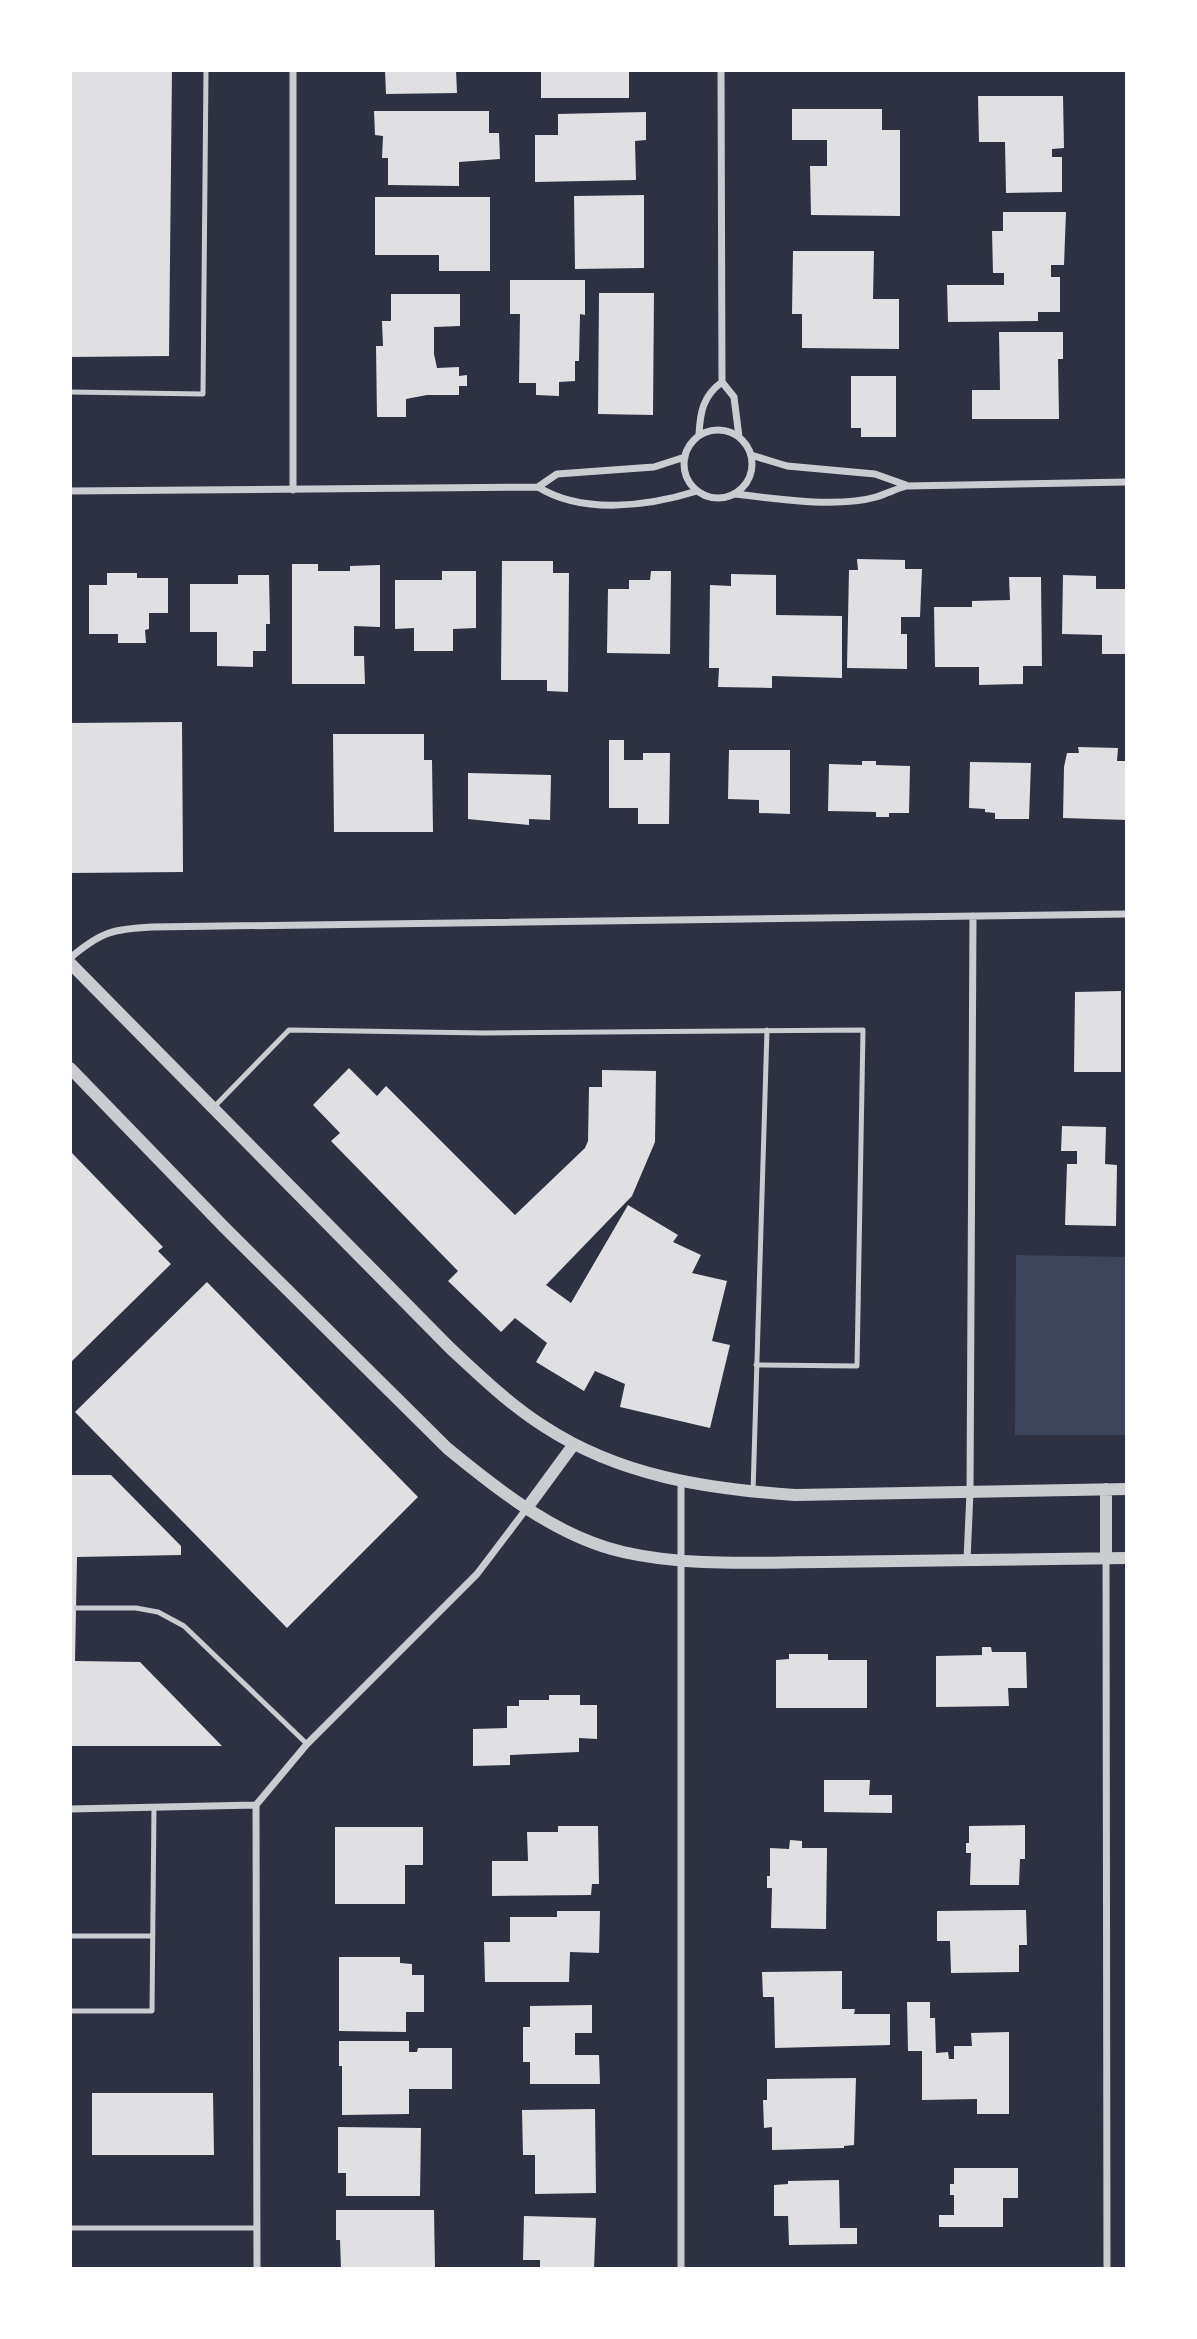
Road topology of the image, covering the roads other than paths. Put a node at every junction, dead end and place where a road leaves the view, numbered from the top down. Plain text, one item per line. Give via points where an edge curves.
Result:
1 (206, 70) edge
2 (293, 70) edge
3 (721, 70) edge
4 (722, 382) junction
5 (70, 392) edge
6 (699, 435) junction
7 (739, 437) junction
8 (751, 455) junction
9 (685, 457) junction
10 (1127, 482) edge
11 (906, 486) junction
12 (538, 487) junction
13 (293, 489) junction
14 (70, 491) edge
15 (697, 491) junction
16 (735, 494) junction
17 (1127, 915) edge
18 (973, 916) junction
19 (70, 958) edge
20 (70, 963) edge
21 (767, 1030) junction
22 (70, 1068) edge
23 (212, 1108) junction
24 (756, 1365) junction
25 (574, 1444) junction
26 (681, 1482) junction
27 (1106, 1489) junction
28 (1127, 1489) edge
29 (753, 1492) junction
30 (970, 1492) junction
31 (527, 1508) junction
32 (1106, 1558) junction
33 (1127, 1558) edge
34 (967, 1560) junction
35 (681, 1561) junction
36 (76, 1608) dead end
37 (307, 1744) junction
38 (256, 1805) junction
39 (155, 1807) junction
40 (70, 1809) edge
41 (152, 1936) junction
42 (70, 1937) edge
43 (70, 2011) edge
44 (70, 2228) edge
45 (257, 2228) junction
46 (257, 2269) edge
47 (681, 2269) edge
48 (1107, 2269) edge

1 - 5 lane via 203,394
2 - 13 street
3 - 4 street
4 - 6 street via 710,391 700,411
4 - 7 street via 734,397
6 - 7 street via 719,430
6 - 9 street
7 - 8 street
8 - 11 street via 787,466 875,474
8 - 16 street via 750,476
9 - 12 street via 654,467 557,474
9 - 15 street via 686,476
10 - 11 street
11 - 16 street via 874,498 840,501
12 - 13 street
12 - 15 street via 554,497 587,504 638,502
13 - 14 street
15 - 16 street via 711,498
17 - 18 street
18 - 19 street via 143,927 94,938
18 - 30 street
20 - 23 street
21 - 23 lane via 289,1030
21 - 24 lane
21 - 24 lane via 863,1030 857,1366
22 - 31 street via 409,1412 481,1476
23 - 25 street via 450,1349 496,1390
24 - 29 lane
25 - 26 street
25 - 31 street
26 - 29 street
26 - 35 street
27 - 28 street
27 - 30 street
27 - 32 street
29 - 30 street
30 - 34 street
31 - 35 street via 588,1541
31 - 37 street via 477,1574
32 - 33 street
32 - 34 street
32 - 48 street
34 - 35 street
35 - 47 street
36 - 37 lane via 136,1608 158,1612 184,1626
37 - 38 street
38 - 39 street
38 - 45 street
39 - 40 street
39 - 41 lane
41 - 42 lane
41 - 43 lane via 152,2011
44 - 45 lane
45 - 46 street

